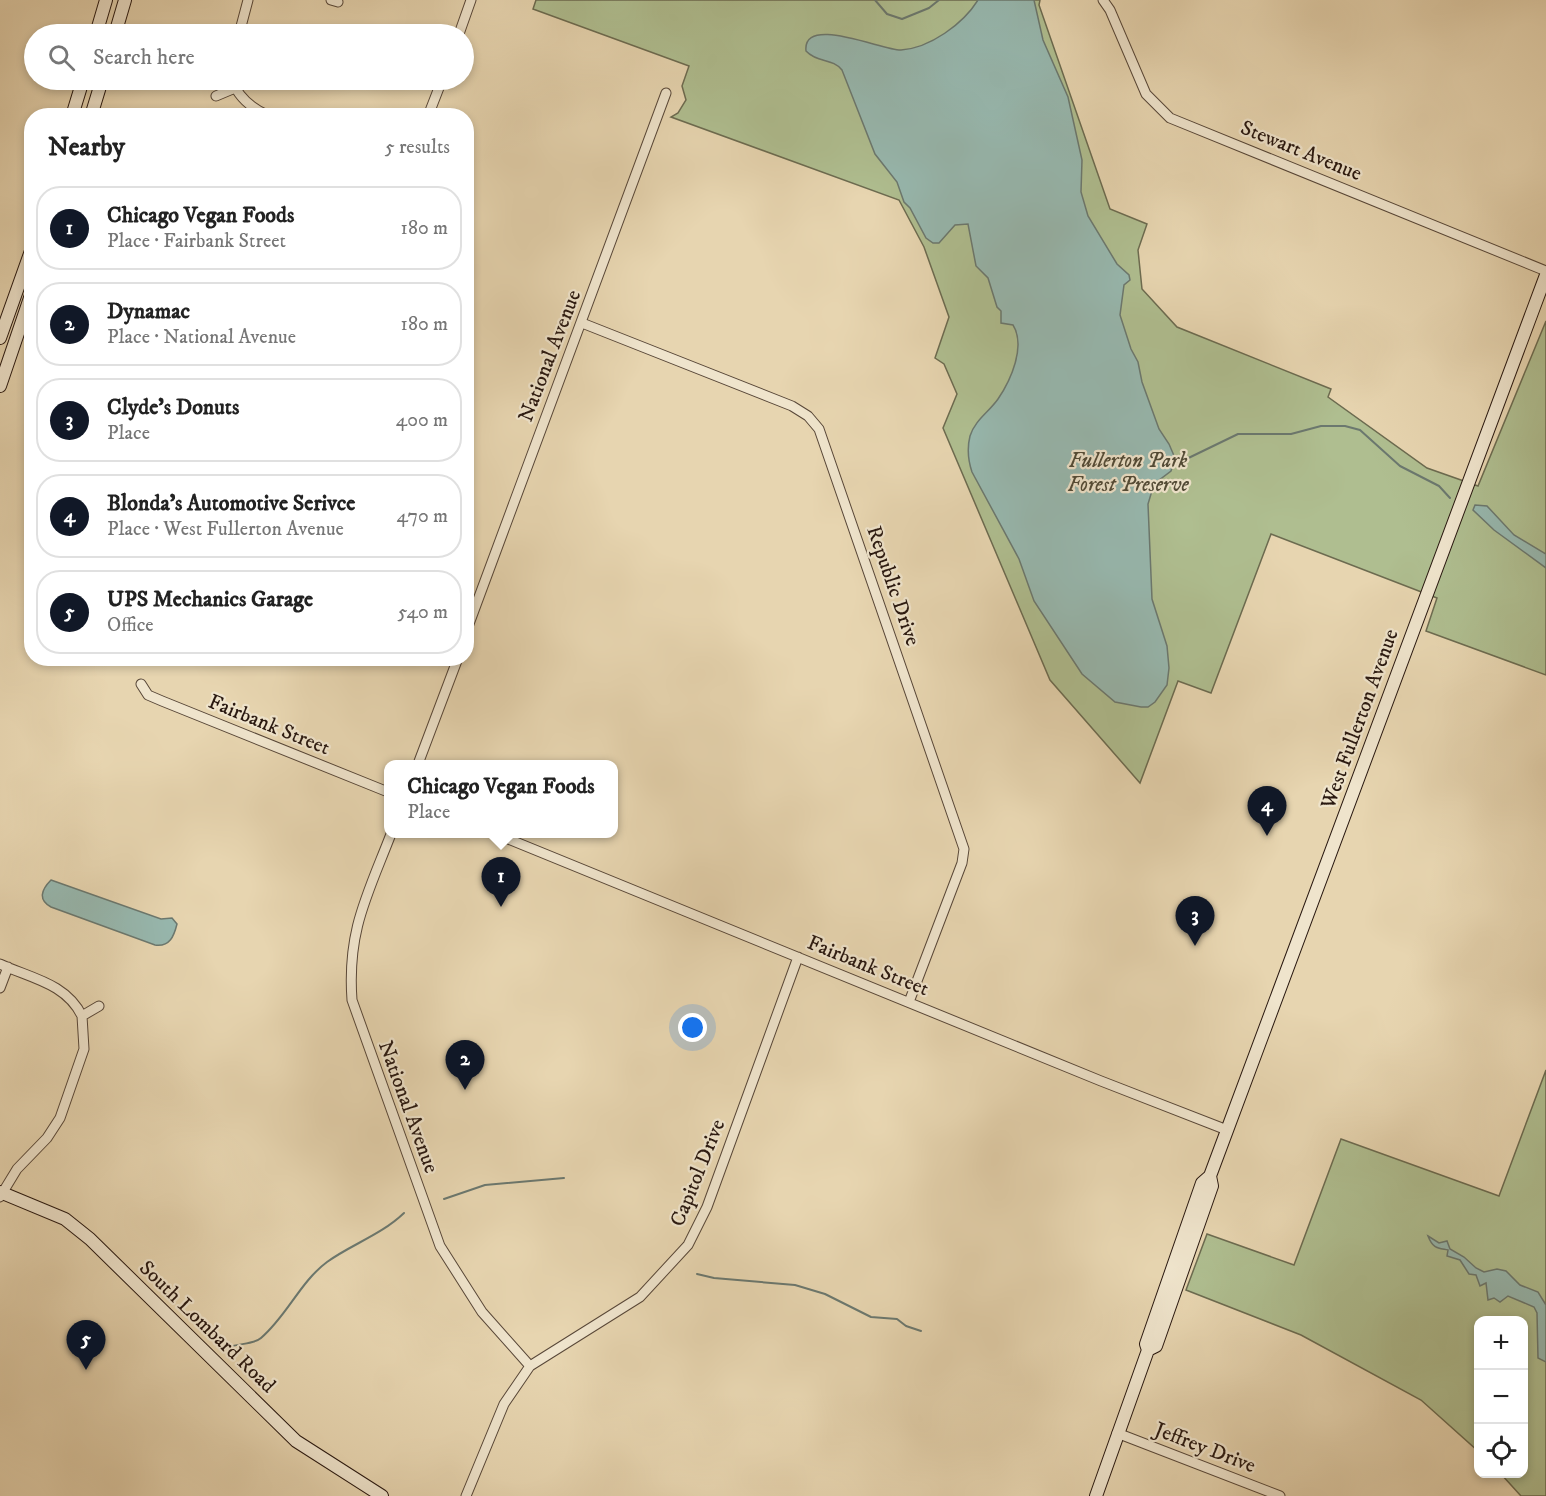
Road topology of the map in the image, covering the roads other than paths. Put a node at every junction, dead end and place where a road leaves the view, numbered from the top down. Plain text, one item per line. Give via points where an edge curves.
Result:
1 (106, 0) edge
2 (125, 0) edge
3 (248, 0) edge
4 (471, 0) edge
5 (1103, 0) edge
6 (99, 24) edge
7 (118, 24) edge
8 (242, 24) edge
9 (463, 24) edge
10 (80, 90) edge
11 (99, 90) edge
12 (225, 90) edge
13 (238, 90) edge
14 (438, 90) edge
15 (666, 93) dead end
16 (216, 96) dead end
17 (74, 108) edge
18 (94, 108) edge
19 (257, 108) edge
20 (431, 108) edge
21 (24, 271) edge
22 (1546, 271) edge
23 (1546, 275) edge
24 (24, 313) edge
25 (582, 323) junction
26 (0, 338) edge
27 (2, 371) edge
28 (0, 386) edge
29 (474, 611) edge
30 (455, 666) edge
31 (141, 684) dead end
32 (420, 760) edge
33 (384, 790) edge
34 (389, 838) edge
35 (506, 838) edge
36 (798, 957) junction
37 (4, 966) edge
38 (0, 988) edge
39 (909, 1002) junction
40 (99, 1006) dead end
41 (82, 1016) junction
42 (1227, 1130) junction
43 (1, 1194) edge
44 (530, 1366) junction
45 (1117, 1433) junction
46 (382, 1496) edge
47 (466, 1496) edge
48 (1096, 1496) edge
49 (1280, 1496) edge

1 - 6 street
2 - 7 street
3 - 8 street
4 - 9 street
5 - 22 street, Stewart Avenue via 1146,94 1170,118
10 - 17 street
11 - 18 street
12 - 16 street
13 - 19 street
14 - 20 street
15 - 25 street, National Avenue
21 - 26 street
23 - 42 street, West Fullerton Avenue
24 - 27 street
25 - 29 street, National Avenue
25 - 39 street, Republic Drive via 792,406 819,429 963,849 962,863
27 - 28 street
30 - 32 street
31 - 33 street, Fairbank Street via 148,694 162,701
34 - 44 street, National Avenue via 355,928 350,961 352,1000 440,1246 471,1298
35 - 36 street, Fairbank Street
36 - 39 street, Fairbank Street
36 - 44 street, Capitol Drive via 707,1207 688,1245 640,1297
37 - 38 street
37 - 41 street via 58,988 77,1005
39 - 42 street, Fairbank Street
40 - 41 street
41 - 43 street via 84,1049 60,1118
42 - 45 street, West Fullerton Avenue via 1210,1176 1202,1183
43 - 46 street, South Lombard Road via 65,1219 296,1441
44 - 47 street, Capitol Drive via 504,1404
45 - 48 street, West Fullerton Avenue
45 - 49 street, Jeffrey Drive

